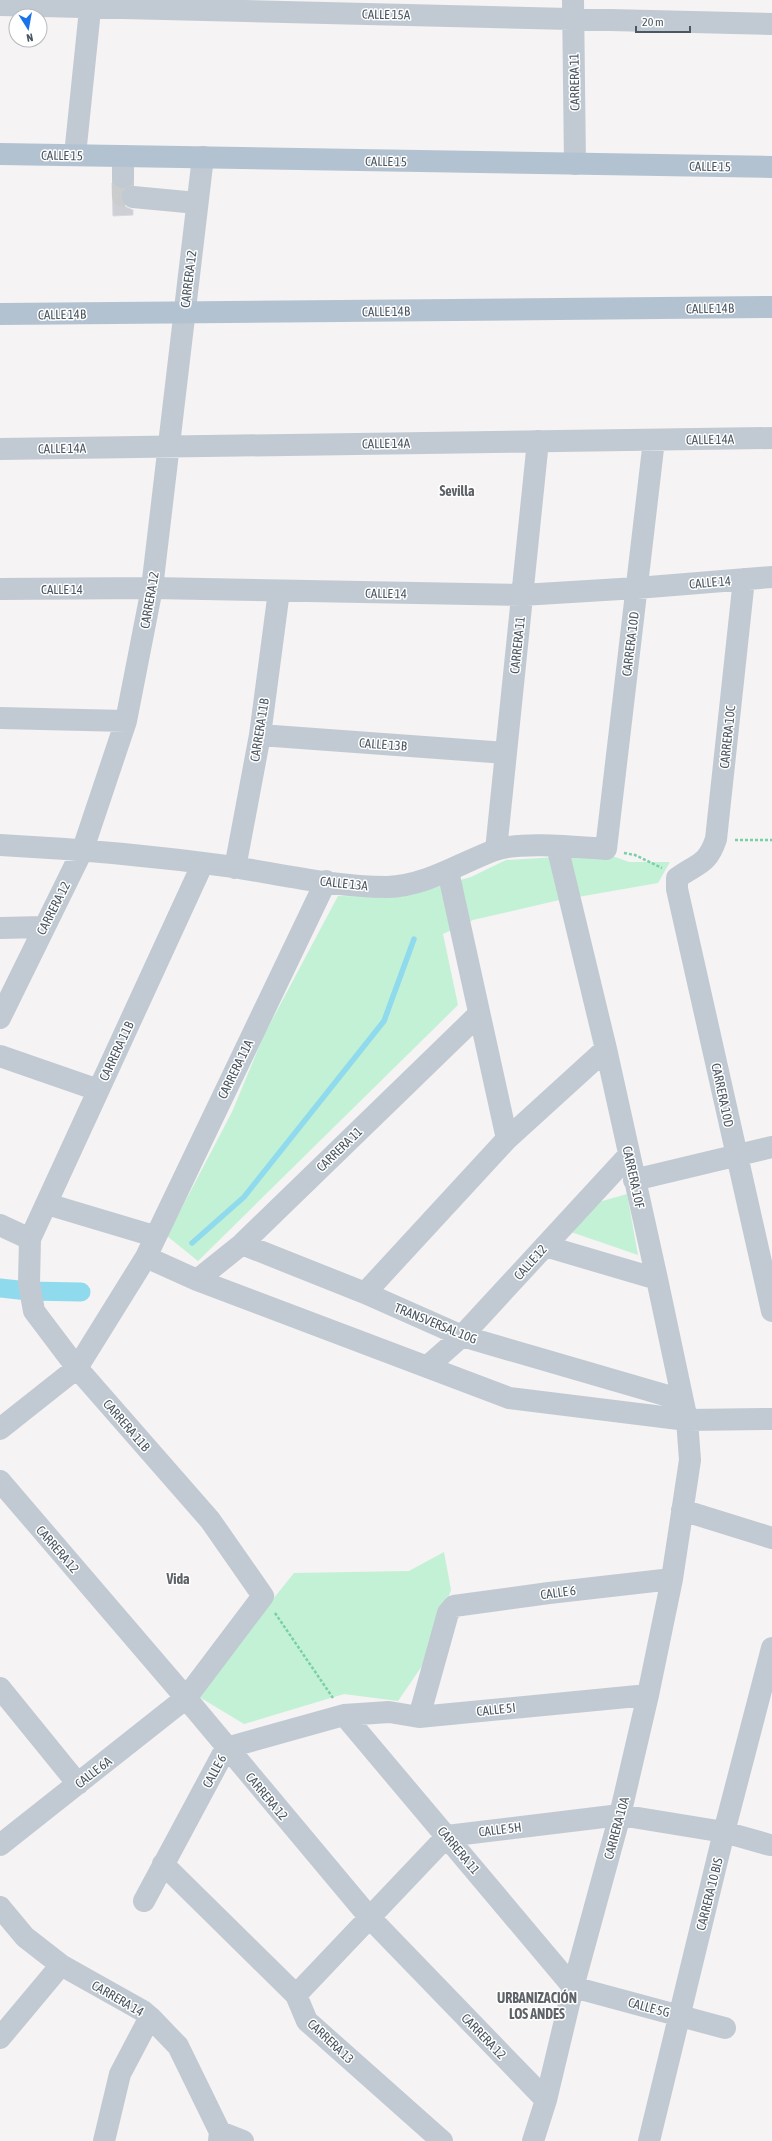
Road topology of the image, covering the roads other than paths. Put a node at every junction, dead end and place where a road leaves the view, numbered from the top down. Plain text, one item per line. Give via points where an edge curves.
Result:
1 (91, 3) edge
2 (0, 5) edge
3 (573, 9) edge
4 (772, 24) edge
5 (0, 154) edge
6 (75, 156) junction
7 (203, 158) junction
8 (575, 164) junction
9 (772, 167) edge
10 (133, 197) tunnel mouth
11 (197, 203) junction
12 (772, 307) edge
13 (183, 313) junction
14 (0, 314) edge
15 (772, 438) edge
16 (654, 440) junction
17 (538, 441) junction
18 (168, 446) junction
19 (0, 449) edge
20 (772, 577) edge
21 (744, 579) junction
22 (0, 588) edge
23 (152, 588) junction
24 (637, 588) junction
25 (279, 591) junction
26 (522, 595) junction
27 (0, 718) edge
28 (126, 721) junction
29 (260, 735) junction
30 (506, 753) junction
31 (0, 845) edge
32 (557, 846) junction
33 (83, 849) junction
34 (606, 849) joint
35 (496, 850) junction
36 (203, 863) junction
37 (235, 868) junction
38 (448, 871) junction
39 (677, 878) joint
40 (326, 881) junction
41 (43, 927) junction
42 (0, 928) edge
43 (478, 1015) junction
44 (0, 1018) edge
45 (606, 1049) junction
46 (0, 1056) edge
47 (98, 1090) junction
48 (507, 1139) junction
49 (772, 1147) edge
50 (629, 1156) junction
51 (736, 1156) junction
52 (634, 1180) junction
53 (47, 1204) junction
54 (0, 1225) edge
55 (154, 1236) junction
56 (30, 1239) junction
57 (242, 1244) junction
58 (545, 1246) junction
59 (146, 1257) junction
60 (657, 1279) junction
61 (197, 1280) junction
62 (365, 1293) junction
63 (772, 1311) edge
64 (462, 1336) junction
65 (428, 1366) junction
66 (77, 1368) junction
67 (685, 1410) junction
68 (772, 1420) edge
69 (0, 1429) edge
70 (0, 1481) edge
71 (682, 1510) junction
72 (772, 1538) edge
73 (672, 1579) junction
74 (772, 1648) edge
75 (0, 1688) edge
76 (648, 1695) junction
77 (186, 1698) junction
78 (344, 1715) junction
79 (420, 1717) junction
80 (226, 1748) junction
81 (78, 1784) junction
82 (620, 1816) junction
83 (724, 1832) junction
84 (447, 1836) junction
85 (0, 1845) edge
86 (770, 1845) dead end
87 (163, 1864) junction
88 (144, 1901) dead end
89 (0, 1907) edge
90 (370, 1918) junction
91 (62, 1965) junction
92 (573, 1987) junction
93 (296, 1995) junction
94 (680, 2016) junction
95 (150, 2017) junction
96 (725, 2028) dead end
97 (0, 2038) edge
98 (546, 2100) junction
99 (219, 2137) edge
100 (104, 2141) edge
101 (243, 2141) edge
102 (442, 2141) edge
103 (533, 2141) edge
104 (650, 2141) edge

1 - 2 street, CALLE 15A
1 - 3 street, CALLE 15A
1 - 6 street
3 - 4 street, CALLE 15A
3 - 8 street, CARRERA 11
5 - 6 main road, CALLE 15
6 - 7 main road, CALLE 15 via 123,166
7 - 8 main road, CALLE 15
7 - 11 street, CARRERA 12
8 - 9 main road, CALLE 15
10 - 11 street
11 - 13 street, CARRERA 12
12 - 13 main road, CALLE 14B
13 - 14 main road, CALLE 14B
13 - 18 street, CARRERA 12
15 - 16 street, CALLE 14A
16 - 17 street, CALLE 14A
16 - 24 street, CARRERA 10D
17 - 18 street, CALLE 14A
17 - 26 street, CARRERA 11
18 - 19 street, CALLE 14A
18 - 23 street, CARRERA 12
20 - 21 street, CALLE 14
21 - 24 street, CALLE 14
21 - 39 street, CARRERA 10C via 716,839 712,851 701,864
22 - 23 street, CALLE 14
23 - 25 street, CALLE 14
23 - 28 street, CARRERA 12
24 - 26 street, CALLE 14
24 - 34 street, CARRERA 10D
25 - 26 street, CALLE 14
25 - 29 street, CARRERA 11B
26 - 30 street, CARRERA 11
27 - 28 street
28 - 33 street, CARRERA 12
29 - 30 street, CALLE 13B
29 - 37 street, CARRERA 11B
30 - 35 street, CARRERA 11
31 - 33 street, CALLE 13A
32 - 34 street, CALLE 13A
32 - 35 street, CALLE 13A
32 - 45 street, CARRERA 10F
33 - 36 street, CALLE 13A
33 - 41 street, CARRERA 12
35 - 38 street, CALLE 13A
36 - 37 street, CALLE 13A
36 - 47 street, CARRERA 11B
37 - 40 street, CALLE 13A
38 - 40 street, CALLE 13A via 415,883 388,887
38 - 43 street
39 - 51 street, CARRERA 10D via 677,889
40 - 55 street, CARRERA 11A
41 - 42 street
41 - 44 street, CARRERA 12
43 - 48 street
43 - 57 street, CARRERA 11
45 - 48 street
45 - 50 street, CARRERA 10F
46 - 47 street
47 - 53 street, CARRERA 11B
48 - 62 street
49 - 51 street
50 - 52 street, CARRERA 10F
50 - 58 street, CALLE 12
51 - 52 street
51 - 63 street, CARRERA 10D
52 - 60 street, CARRERA 10F
53 - 55 street
53 - 56 street, CARRERA 11B
54 - 56 street
55 - 59 street, CARRERA 11A
56 - 66 street, CARRERA 11B via 29,1283 34,1311
57 - 61 street, CARRERA 11
57 - 62 street, TRANSVERSAL 10G
58 - 60 street
58 - 64 street, CALLE 12
59 - 61 street
59 - 66 street, CARRERA 11A
60 - 67 street, CARRERA 10F
61 - 65 street
62 - 64 street, TRANSVERSAL 10G
64 - 65 street, CALLE 12
64 - 67 street, TRANSVERSAL 10G
65 - 67 street via 508,1398
66 - 69 street, CARRERA 11A
66 - 77 street, CARRERA 11B via 210,1520 263,1596
67 - 68 street
67 - 71 street, CARRERA 10F via 690,1460
70 - 77 street, CARRERA 12
71 - 72 street
71 - 73 street, CARRERA 10A
73 - 76 street, CARRERA 10A
73 - 79 street, CALLE 6 via 549,1592 454,1606 448,1613
74 - 83 street, CARRERA 10 BIS
75 - 81 street
76 - 79 street, CALLE 5I
76 - 82 street, CARRERA 10A
77 - 80 street, CARRERA 12
77 - 81 street, CALLE 6A
78 - 79 street, CALLE 5I via 389,1712
78 - 80 street, CALLE 6
78 - 84 street, CARRERA 11
80 - 87 street, CALLE 6
80 - 90 street, CARRERA 12
81 - 85 street, CALLE 6A
82 - 83 street, CALLE 5H
82 - 84 street, CALLE 5H
82 - 92 street, CARRERA 10A
83 - 86 street, CALLE 5H
83 - 94 street, CARRERA 10 BIS
84 - 90 street
84 - 92 street, CARRERA 11
87 - 88 street, CALLE 6
87 - 93 street, CARRERA 13
89 - 91 street, CARRERA 14 via 25,1937
90 - 93 street
90 - 98 street, CARRERA 12
91 - 95 street, CARRERA 14
91 - 97 street
92 - 94 street, CALLE 5G
92 - 98 street, CARRERA 10A
93 - 102 street, CARRERA 13 via 307,2021
94 - 96 street, CALLE 5G
94 - 104 street, CARRERA 10 BIS
95 - 99 street, CARRERA 14 via 178,2046
95 - 100 street via 120,2074
98 - 103 street, CARRERA 10A
99 - 101 street, CARRERA 14

